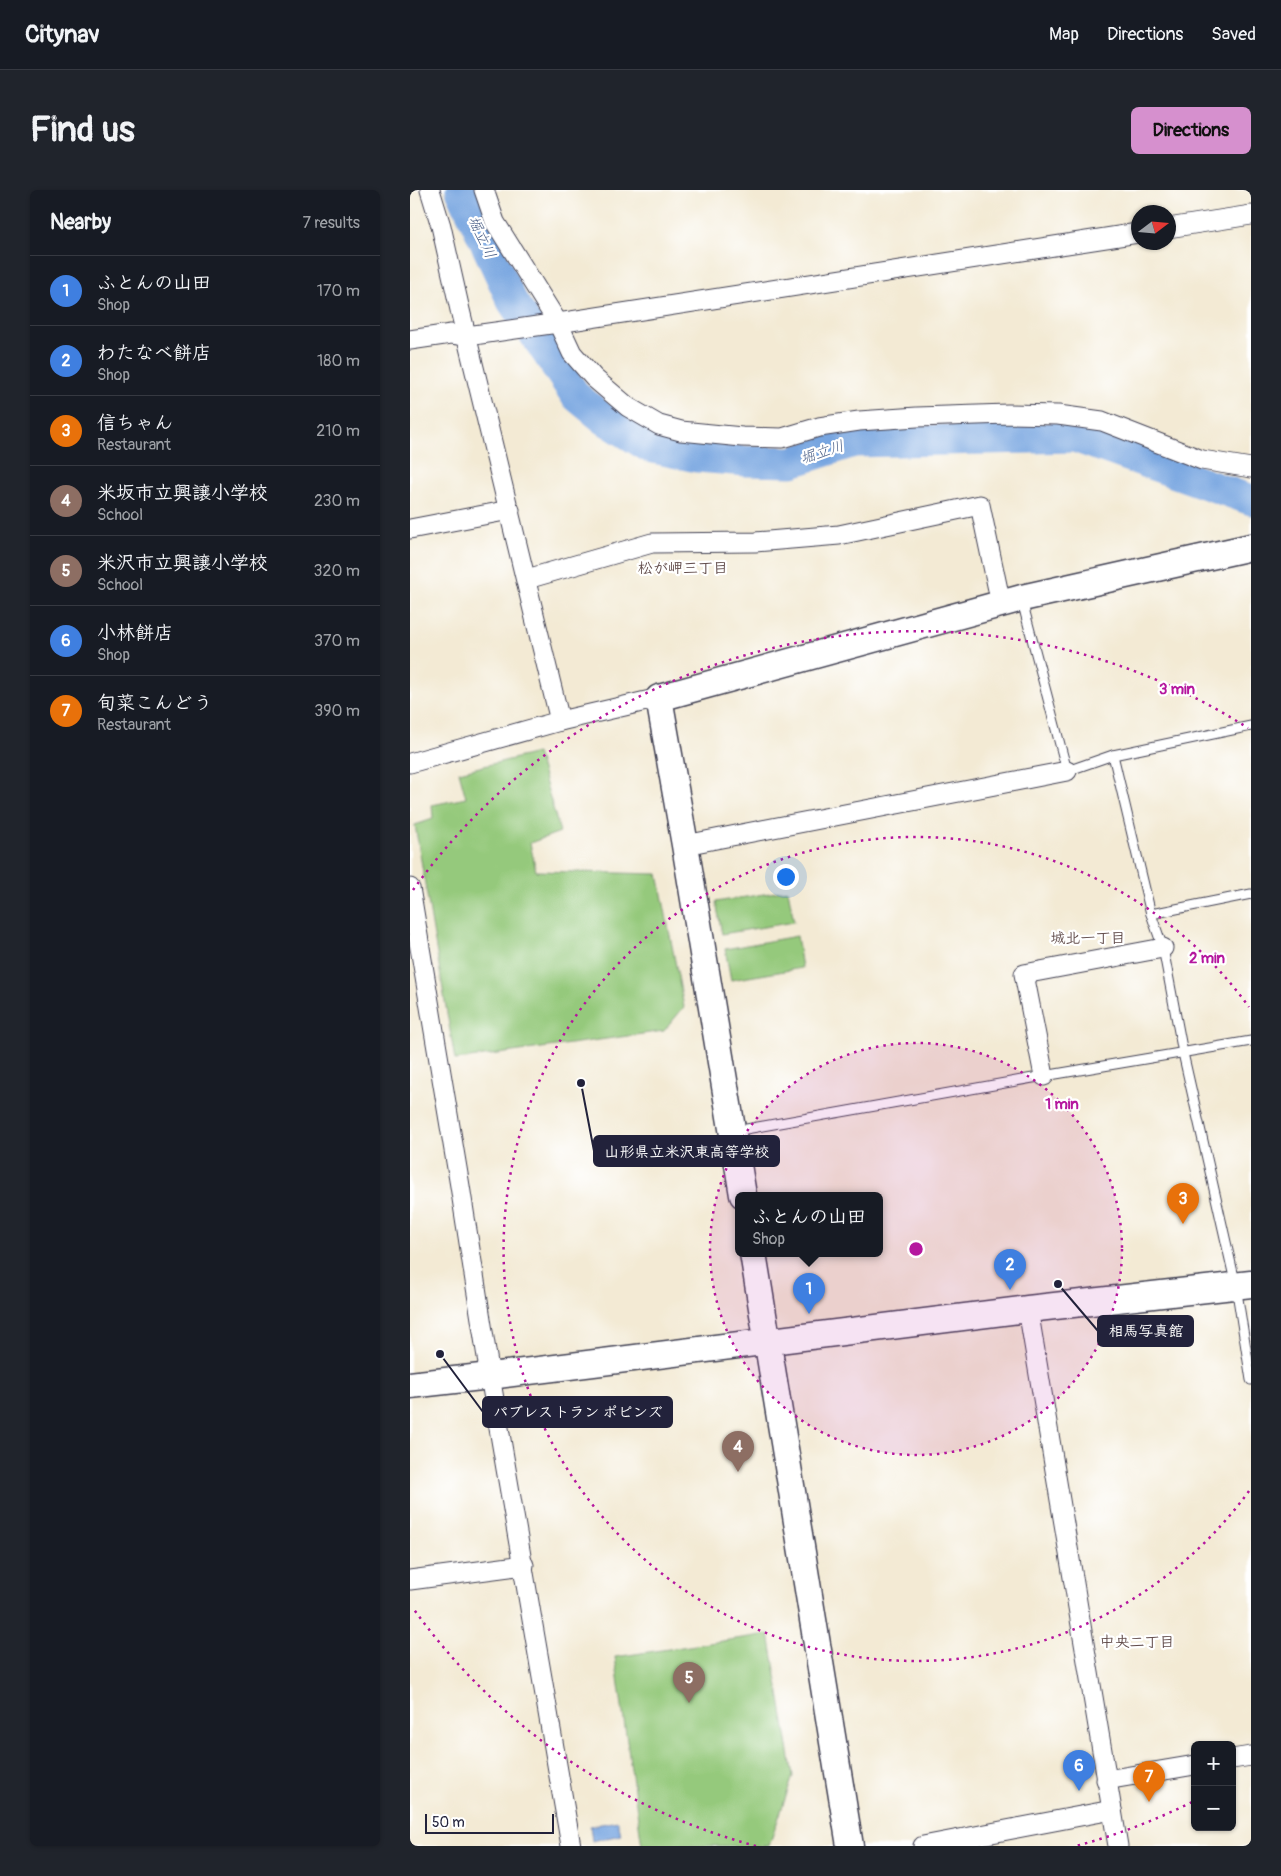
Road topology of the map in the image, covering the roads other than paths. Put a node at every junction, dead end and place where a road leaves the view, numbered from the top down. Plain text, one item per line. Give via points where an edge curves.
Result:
1 (430, 190) edge
2 (484, 190) edge
3 (1251, 215) edge
4 (1176, 227) edge
5 (1131, 234) edge
6 (552, 324) junction
7 (467, 336) junction
8 (410, 340) edge
9 (1251, 468) edge
10 (510, 510) junction
11 (410, 529) edge
12 (1251, 547) edge
13 (527, 580) junction
14 (1012, 601) junction
15 (659, 698) junction
16 (560, 721) junction
17 (1251, 726) edge
18 (1113, 755) junction
19 (410, 762) edge
20 (1067, 771) junction
21 (686, 845) junction
22 (410, 888) edge
23 (1251, 894) edge
24 (1151, 914) junction
25 (415, 943) edge
26 (1163, 948) junction
27 (1251, 1041) edge
28 (1183, 1053) junction
29 (1044, 1076) junction
30 (733, 1132) junction
31 (743, 1192) edge
32 (754, 1257) edge
33 (1243, 1285) edge
34 (1028, 1309) junction
35 (767, 1342) junction
36 (490, 1376) junction
37 (1251, 1380) edge
38 (410, 1384) edge
39 (524, 1565) junction
40 (410, 1580) edge
41 (1251, 1756) edge
42 (1236, 1758) edge
43 (1191, 1766) edge
44 (1106, 1780) junction
45 (1112, 1810) junction
46 (571, 1846) edge
47 (850, 1846) edge
48 (923, 1846) edge
49 (1118, 1846) edge

1 - 7 street
2 - 6 street via 495,222
3 - 4 street
5 - 6 street
6 - 7 street
6 - 9 street via 594,378 628,407 659,425 681,431 782,438 859,421 989,415 1058,416 1102,422 1202,460
7 - 8 street via 451,334
7 - 10 street
10 - 11 street
10 - 13 street
12 - 14 street
13 - 14 street via 652,543 755,542 839,535 980,504
13 - 16 street
14 - 15 street
14 - 20 lane
15 - 16 street
15 - 21 street
16 - 19 street
17 - 18 lane
18 - 20 lane
18 - 24 lane
20 - 21 street
21 - 30 street
22 - 25 street
23 - 24 lane
24 - 26 lane
25 - 36 street
26 - 28 lane
26 - 29 street via 1024,974
27 - 28 lane
28 - 29 lane
28 - 33 lane
29 - 30 lane
30 - 31 street
32 - 35 street
33 - 34 street
33 - 37 lane
34 - 35 street
34 - 44 street
35 - 36 street
35 - 47 street
36 - 38 street
36 - 39 street
39 - 40 street
39 - 46 street
41 - 42 street
43 - 44 street
44 - 45 street
45 - 48 street
45 - 49 street

